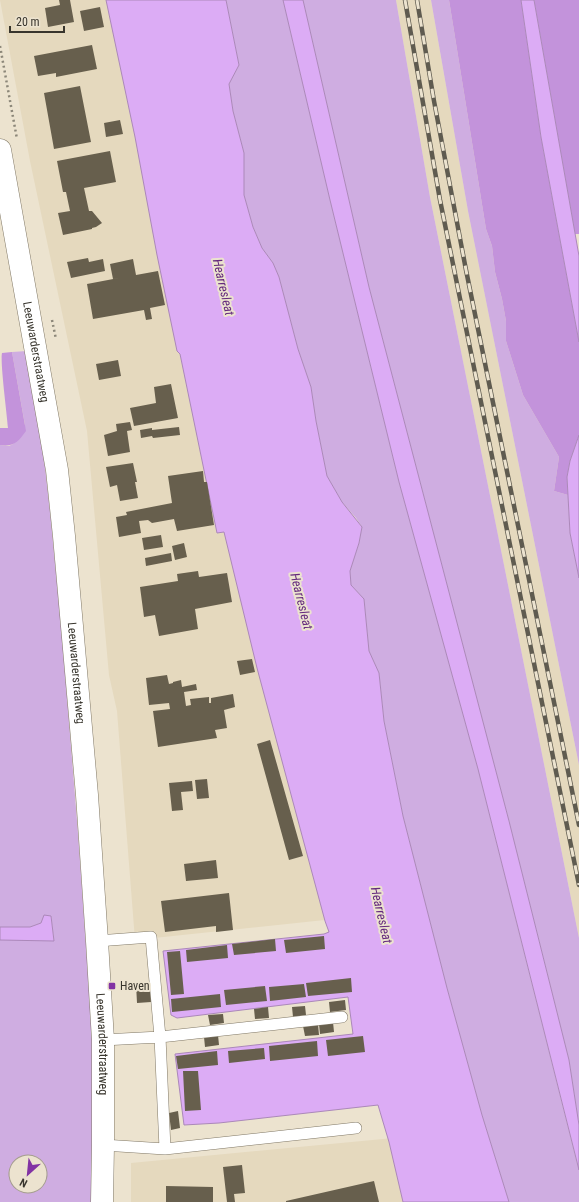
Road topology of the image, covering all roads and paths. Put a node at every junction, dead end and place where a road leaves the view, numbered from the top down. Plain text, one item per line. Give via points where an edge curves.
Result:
1 (0, 150) edge
2 (98, 941) junction
3 (342, 1017) dead end
4 (160, 1037) junction
5 (103, 1040) junction
6 (356, 1128) dead end
7 (103, 1145) junction
8 (165, 1149) junction
9 (102, 1202) edge

1 - 2 street, Leeuwarderstraatweg via 57,470
2 - 4 lane via 151,938
2 - 5 street, Leeuwarderstraatweg
3 - 4 lane
4 - 5 lane
4 - 8 lane
5 - 7 street, Leeuwarderstraatweg
6 - 8 lane
7 - 8 lane
7 - 9 street, Leeuwarderstraatweg

